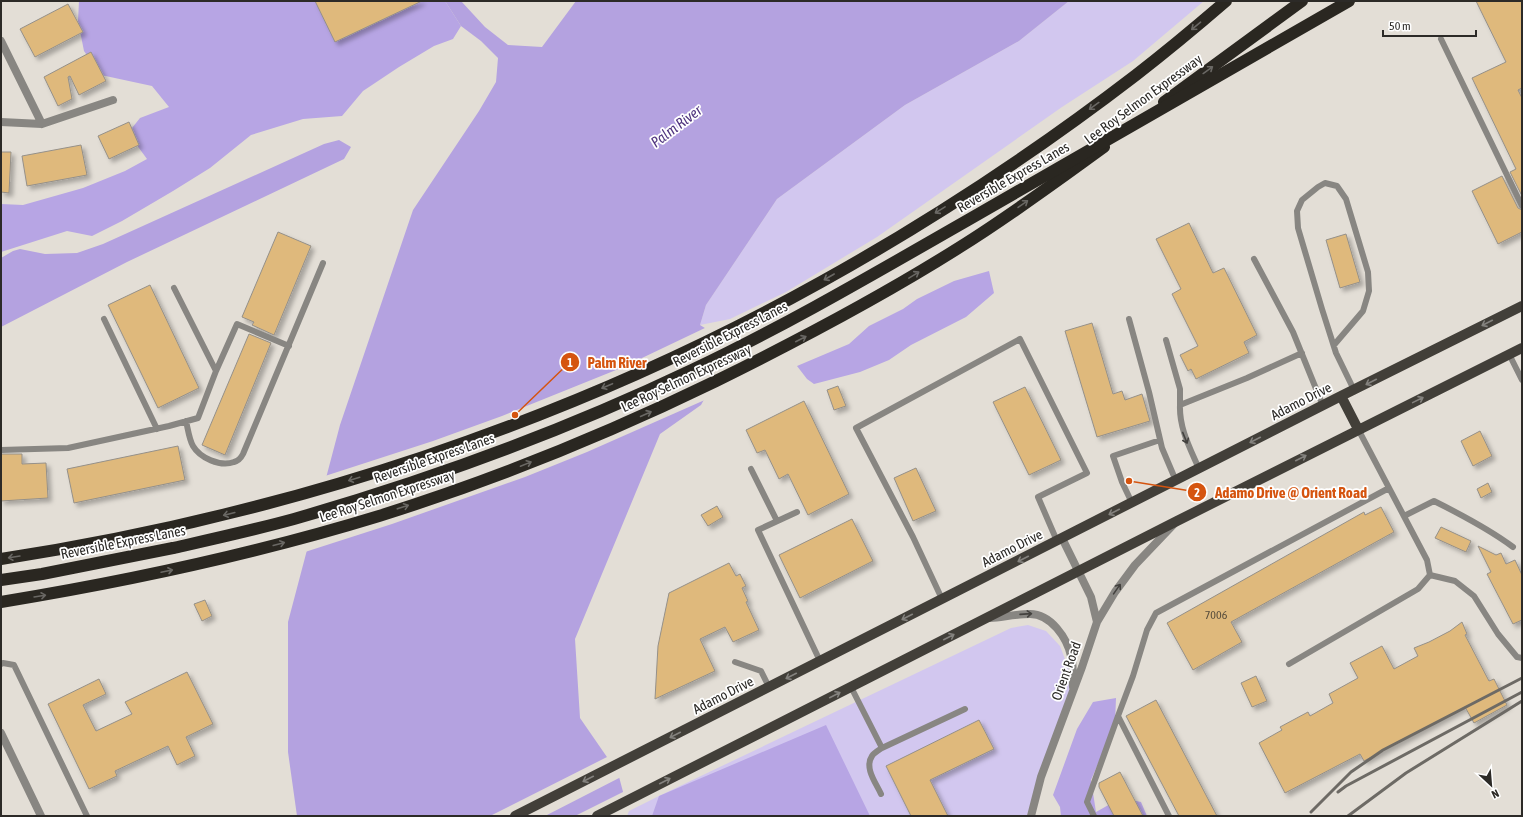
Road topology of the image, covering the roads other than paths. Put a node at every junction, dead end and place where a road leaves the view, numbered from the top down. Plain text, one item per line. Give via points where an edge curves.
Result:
1 (1226, 1) edge
2 (1302, 1) edge
3 (1349, 1) edge
4 (1441, 39) dead end
5 (1, 41) edge
6 (113, 100) dead end
7 (1, 122) edge
8 (42, 124) junction
9 (1522, 206) edge
10 (1254, 259) dead end
11 (323, 263) dead end
12 (174, 288) dead end
13 (1522, 306) edge
14 (104, 319) dead end
15 (1129, 319) dead end
16 (1166, 340) dead end
17 (1334, 345) junction
18 (289, 346) junction
19 (1522, 348) edge
20 (1302, 353) junction
21 (1509, 354) junction
22 (216, 371) junction
23 (1522, 380) edge
24 (1354, 390) junction
25 (1341, 396) junction
26 (1180, 404) junction
27 (1323, 406) junction
28 (186, 421) junction
29 (157, 429) junction
30 (1358, 430) junction
31 (1160, 440) junction
32 (1, 450) edge
33 (751, 469) dead end
34 (1199, 469) junction
35 (1176, 481) junction
36 (1389, 488) junction
37 (1132, 503) junction
38 (797, 512) dead end
39 (1404, 516) junction
40 (1177, 520) junction
41 (777, 521) junction
42 (1060, 540) junction
43 (1513, 547) dead end
44 (1, 559) edge
45 (1079, 571) junction
46 (1430, 575) junction
47 (1, 580) edge
48 (942, 599) junction
49 (1, 602) edge
50 (987, 618) junction
51 (1096, 622) junction
52 (1522, 658) edge
53 (820, 661) junction
54 (735, 662) dead end
55 (1, 664) edge
56 (1289, 664) dead end
57 (769, 687) junction
58 (851, 687) junction
59 (1073, 690) junction
60 (965, 709) dead end
61 (1118, 716) junction
62 (1, 733) edge
63 (882, 748) junction
64 (881, 794) dead end
65 (41, 816) edge
66 (88, 816) edge
67 (515, 816) edge
68 (597, 816) edge
69 (1031, 816) edge
70 (1094, 816) edge
71 (1169, 816) edge

1 -> 44 highway, Lee Roy Selmon Expressway via 1135,76 992,177 885,244 732,329 613,384 485,435 382,471 310,492 190,524 120,539
49 -> 2 highway, Lee Roy Selmon Expressway via 119,581 241,554 379,515 522,466 642,415 766,356 849,312 961,247 1092,156
3 - 47 highway, Reversible Express Lanes, bridge via 847,290 726,354 620,403 481,458 292,519 173,548
4 - 9 lane
5 - 8 street
6 - 8 street
7 - 8 street
10 - 20 lane
11 - 18 lane
12 - 22 lane
13 -> 24 main road, Adamo Drive
14 - 29 lane
15 - 31 lane
16 - 26 lane via 1180,389
17 - 17 lane via 1298,228 1297,211 1302,200 1325,183 1337,186 1346,199 1368,272 1369,291 1363,311
17 - 24 lane
18 - 22 lane via 237,324
18 - 28 lane via 244,454 238,460 223,463 205,458 192,445
19 - 21 main road
20 - 26 lane
20 - 27 lane
21 - 23 lane
30 -> 21 main road
22 - 28 lane via 198,418
24 - 25 main road, Adamo Drive
25 - 27 main road, Adamo Drive
25 - 30 main road
26 -> 34 lane via 1180,420 1184,434
27 -> 34 main road, Adamo Drive
28 - 29 lane
29 - 32 lane via 68,448
30 - 36 lane
40 -> 30 main road
31 - 35 lane
31 - 37 lane via 1113,456
33 - 41 lane
34 - 35 main road, Adamo Drive
35 - 37 main road, Adamo Drive
36 - 39 lane
36 - 61 lane via 1156,613 1147,630
37 -> 42 main road, Adamo Drive
38 - 41 lane
39 - 43 lane via 1434,501 1475,522
39 - 46 lane via 1427,560
40 - 45 main road
51 -> 40 street via 1135,565
41 - 53 lane via 758,530
42 - 45 street, Orient Road
42 -> 48 main road, Adamo Drive
42 - 48 lane via 1038,497 1087,473 1020,339 856,428
45 - 50 main road
45 - 51 street, Orient Road via 1091,597
46 - 52 lane via 1455,581 1474,596 1498,634 1517,657
46 - 56 lane via 1418,589
48 -> 53 main road, Adamo Drive
58 -> 50 main road
50 -> 59 street via 1032,614 1046,618 1056,627 1072,656
51 - 59 street, Orient Road
53 -> 57 main road, Adamo Drive
54 - 57 lane via 761,671
55 - 66 lane via 14,665
57 -> 67 main road, Adamo Drive
58 - 63 lane
68 -> 58 main road
59 - 69 street, Orient Road via 1041,777
60 - 63 lane
61 - 70 lane via 1087,802
61 - 71 lane
62 - 65 street
63 - 64 lane via 872,755 869,765

